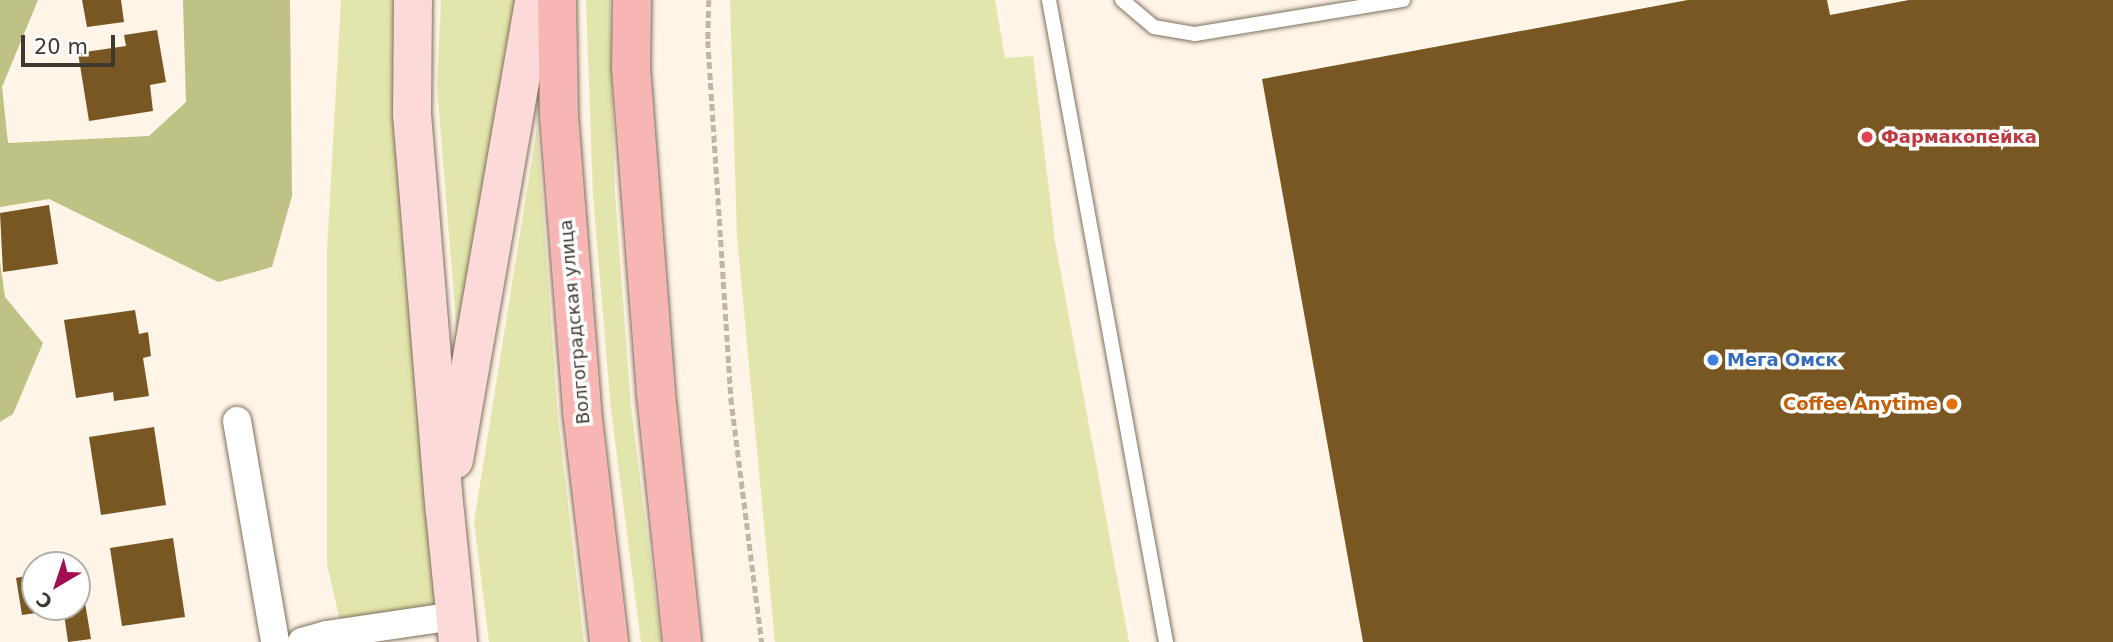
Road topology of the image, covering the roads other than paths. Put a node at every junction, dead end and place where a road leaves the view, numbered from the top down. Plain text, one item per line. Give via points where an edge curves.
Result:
1 (413, 0) edge
2 (534, 0) edge
3 (557, 0) edge
4 (632, 0) edge
5 (1049, 0) edge
6 (1122, 0) edge
7 (1403, 0) edge
8 (237, 421) dead end
9 (444, 513) junction
10 (457, 629) edge
11 (275, 642) edge
12 (302, 642) edge
13 (609, 642) edge
14 (682, 642) edge
15 (1166, 642) edge

1 - 9 main road via 412,114
2 - 9 main road
3 - 13 main road, Волгоградская улица via 559,116 582,411
4 - 14 main road via 632,68 656,394
5 - 15 lane
6 - 7 lane via 1154,27 1195,34
8 - 11 street
9 - 10 main road
10 - 12 street via 326,635

